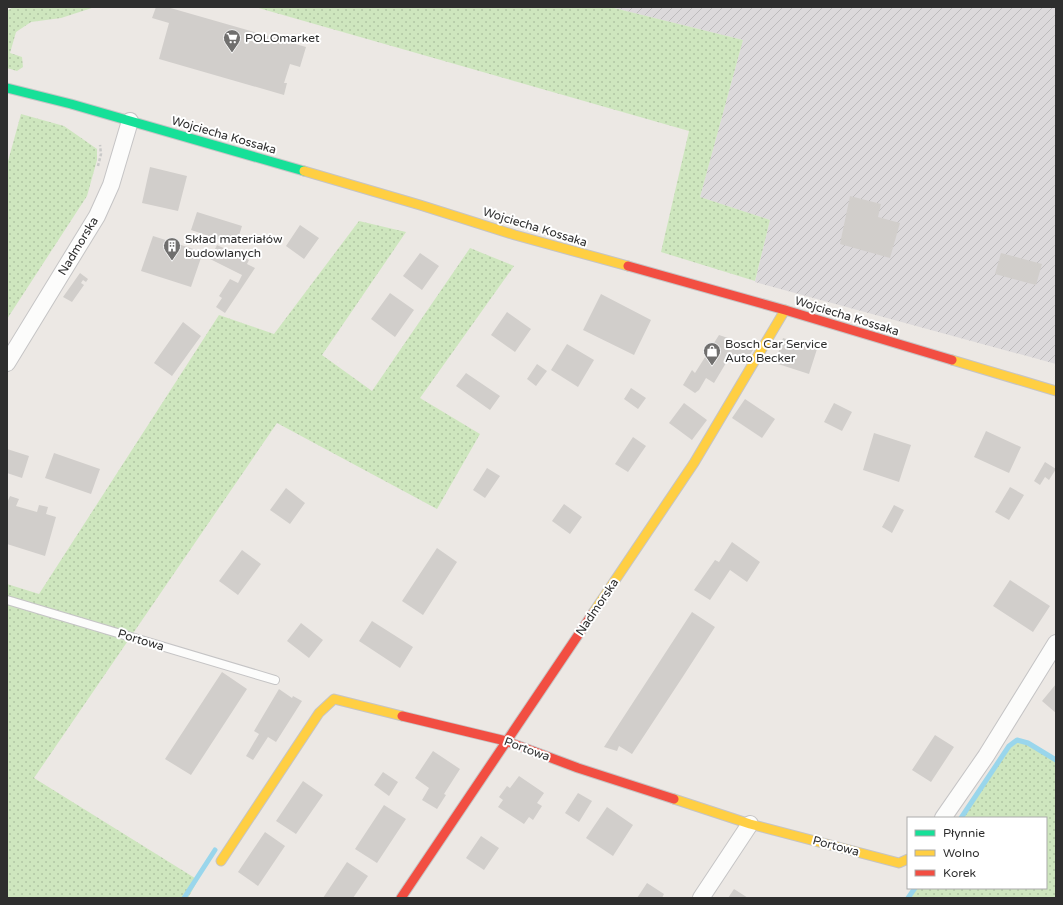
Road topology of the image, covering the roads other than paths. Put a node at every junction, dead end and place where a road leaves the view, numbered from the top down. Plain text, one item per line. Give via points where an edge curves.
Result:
1 (7, 88) edge
2 (130, 121) junction
3 (784, 310) junction
4 (7, 363) edge
5 (1056, 391) edge
6 (7, 600) edge
7 (1056, 643) edge
8 (275, 680) dead end
9 (506, 741) junction
10 (944, 817) edge
11 (750, 824) junction
12 (907, 860) edge
13 (221, 861) dead end
14 (401, 898) edge
15 (701, 898) edge

1 - 2 street, Wojciecha Kossaka
2 - 3 street, Wojciecha Kossaka via 515,235
2 - 4 street, Nadmorska via 111,185 97,216
3 - 5 street, Wojciecha Kossaka
3 - 9 street, Nadmorska via 694,463
6 - 8 lane, Portowa
7 - 10 street via 986,756
9 - 11 street, Portowa via 578,768
9 - 13 street, Portowa via 334,699 319,713
9 - 14 street, Nadmorska
11 - 12 street, Portowa via 898,863
11 - 15 street

